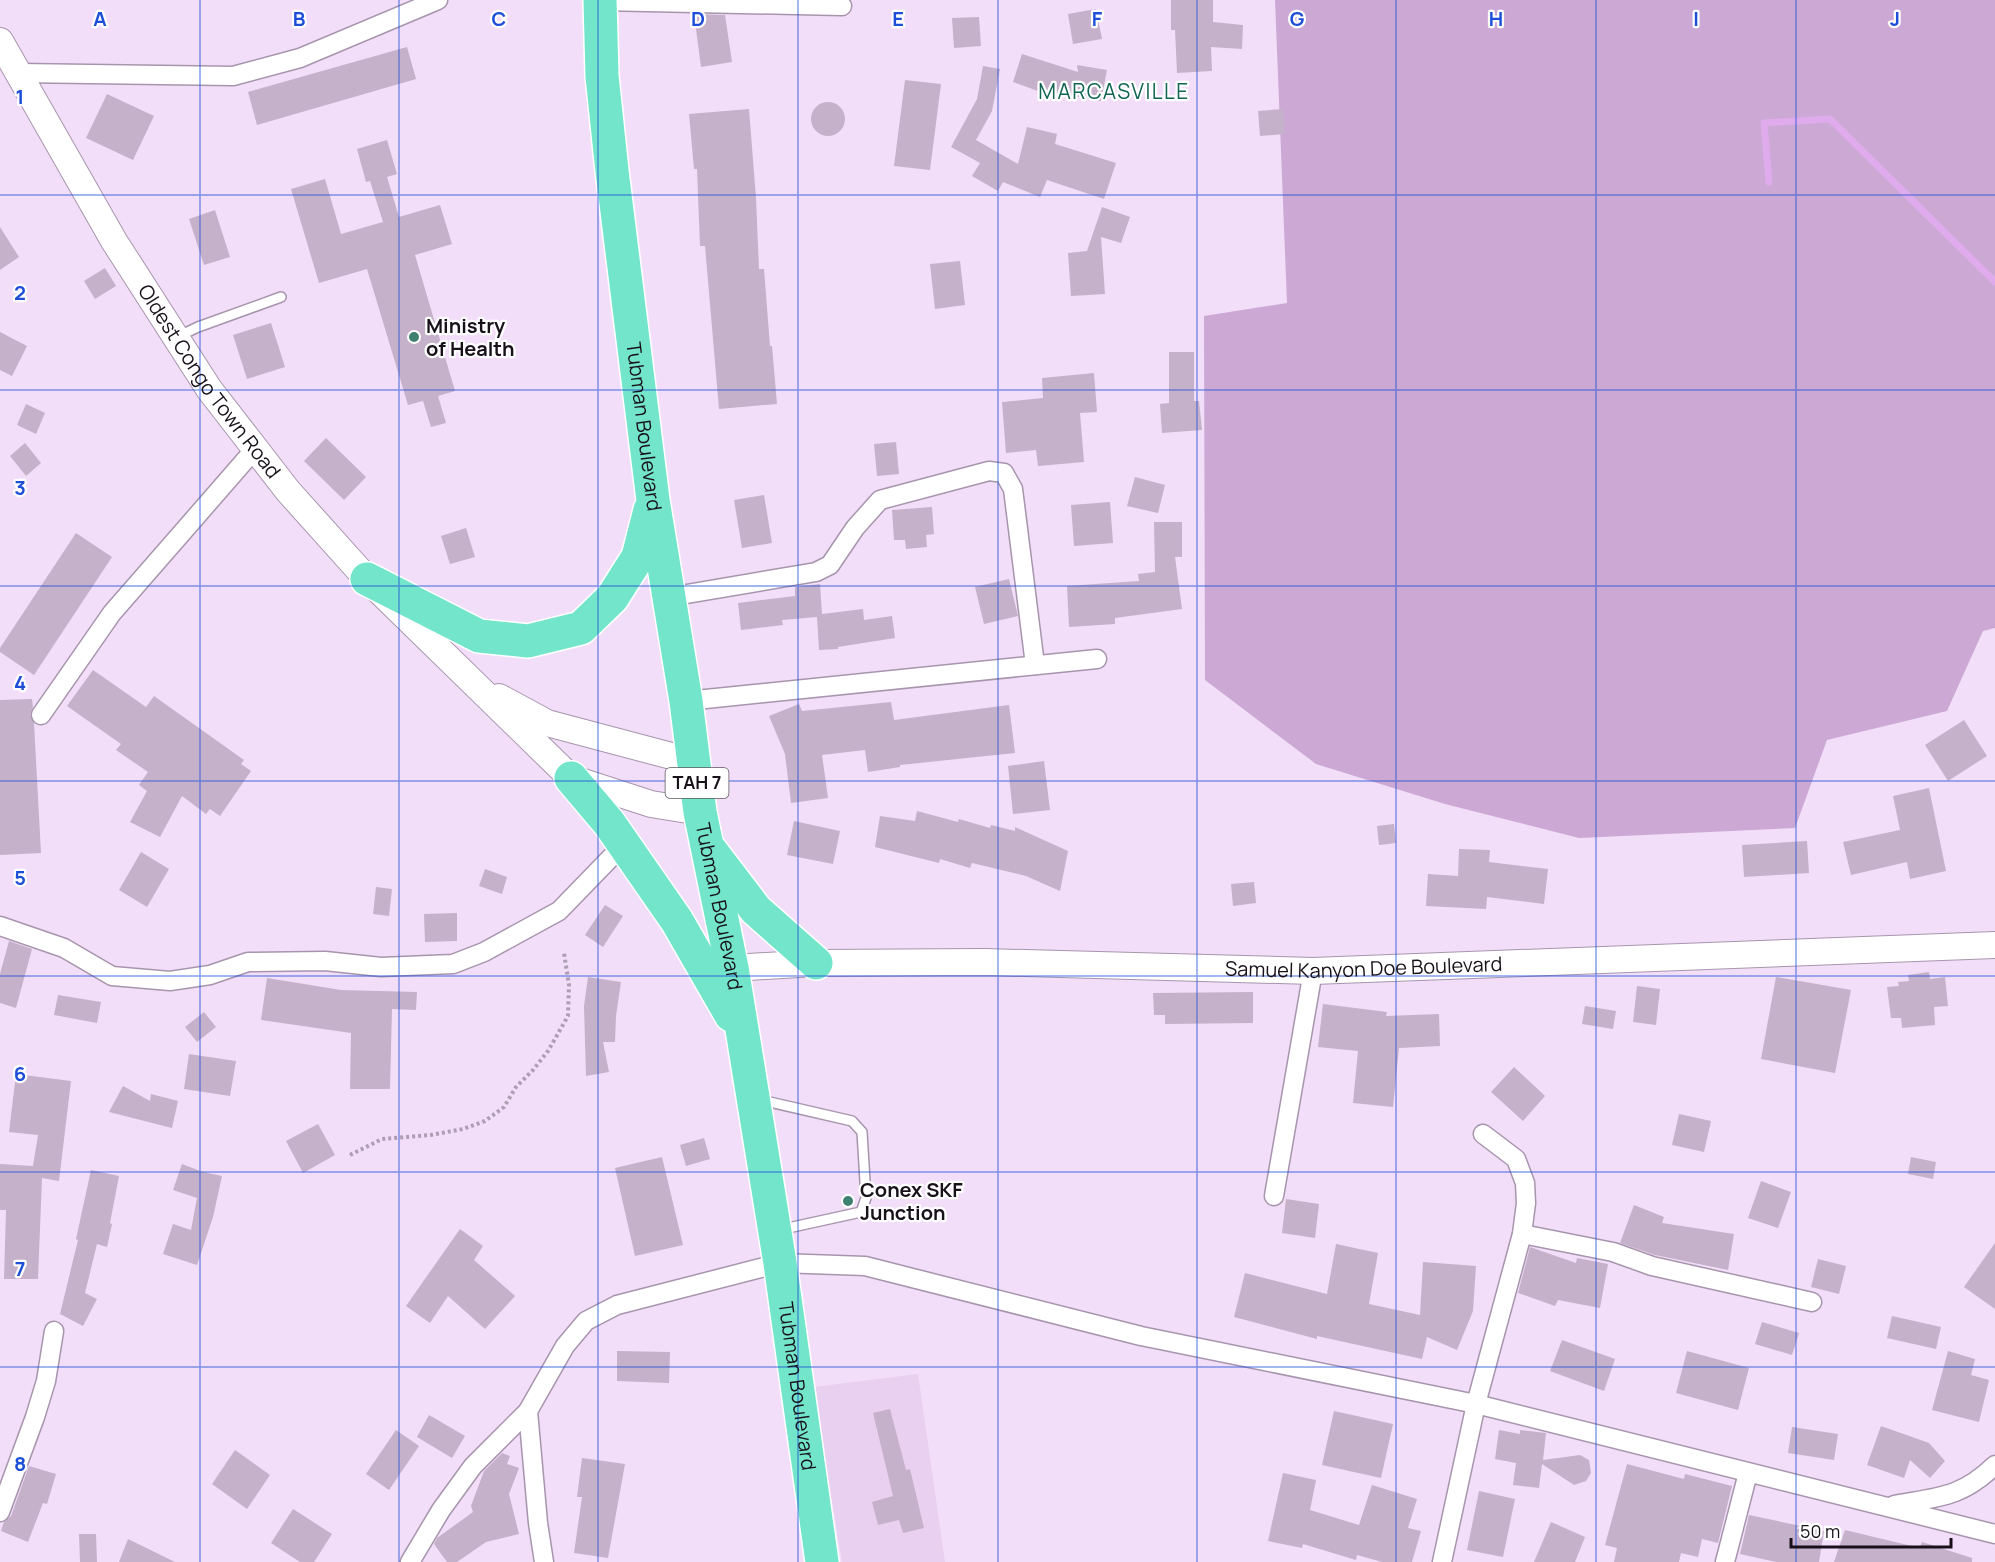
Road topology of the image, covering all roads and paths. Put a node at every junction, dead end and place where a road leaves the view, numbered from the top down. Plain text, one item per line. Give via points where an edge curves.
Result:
1 (438, 0) edge
2 (600, 1) edge
3 (842, 6) dead end
4 (0, 41) edge
5 (9, 77) edge
6 (281, 297) dead end
7 (176, 337) junction
8 (255, 448) junction
9 (653, 500) junction
10 (367, 579) junction
11 (669, 597) junction
12 (1097, 659) dead end
13 (1035, 665) junction
14 (473, 682) junction
15 (686, 701) junction
16 (41, 715) dead end
17 (694, 762) junction
18 (571, 778) junction
19 (700, 812) junction
20 (624, 844) junction
21 (706, 844) junction
22 (0, 926) edge
23 (1995, 945) edge
24 (564, 953) dead end
25 (816, 963) junction
26 (732, 968) junction
27 (1313, 971) junction
28 (742, 1034) junction
29 (753, 1098) junction
30 (1483, 1134) dead end
31 (350, 1155) dead end
32 (1274, 1196) dead end
33 (775, 1230) junction
34 (1522, 1234) junction
35 (780, 1263) junction
36 (1812, 1302) dead end
37 (54, 1331) dead end
38 (1476, 1404) junction
39 (528, 1410) junction
40 (1995, 1465) edge
41 (1748, 1473) junction
42 (1887, 1506) junction
43 (0, 1512) edge
44 (1995, 1534) edge
45 (410, 1562) edge
46 (544, 1562) edge
47 (822, 1562) edge
48 (1442, 1562) edge
49 (1725, 1562) edge

1 - 5 street via 300,58 234,76
2 - 3 street
2 - 9 highway, Tubman Boulevard / TAH 7 via 602,76 612,171
4 - 5 street, Oldest Congo Town Road
5 - 7 street, Oldest Congo Town Road
6 - 7 lane
7 - 8 street, Oldest Congo Town Road via 209,389
8 - 10 street, Oldest Congo Town Road
8 - 16 street via 112,613
9 - 10 highway via 638,557 612,598 581,628 528,641 480,636
9 - 11 highway, Tubman Boulevard / TAH 7
10 - 14 street, Oldest Congo Town Road
11 - 13 street via 816,572 830,565 880,500 989,471 1004,473 1013,489
11 - 15 highway, Tubman Boulevard / TAH 7
12 - 13 street
13 - 15 street
14 - 17 street via 548,723
14 - 18 street, Oldest Congo Town Road
15 - 17 highway, Tubman Boulevard / TAH 7
17 - 19 highway, Tubman Boulevard / TAH 7
18 - 19 street via 651,804
18 - 20 highway
19 - 21 highway, Tubman Boulevard / TAH 7
20 - 22 street via 560,910 484,952 453,964 381,967 248,962 210,975 158,980 112,976 64,948
20 - 28 highway via 677,921
21 - 25 highway via 756,910
21 - 26 highway, Tubman Boulevard / TAH 7
23 - 27 street, Samuel Kanyon Doe Boulevard
24 - 31 path via 568,1016 548,1051 504,1107 485,1121 463,1129 382,1139
25 - 26 street, Samuel Kanyon Doe Boulevard
25 - 27 street, Samuel Kanyon Doe Boulevard via 985,962
26 - 28 highway, Tubman Boulevard / TAH 7
27 - 32 street
28 - 29 highway, Tubman Boulevard / TAH 7
29 - 33 highway, Tubman Boulevard / TAH 7
29 - 33 lane via 852,1121 862,1132 866,1198 861,1212
30 - 34 street via 1516,1159 1525,1183
33 - 35 highway, Tubman Boulevard / TAH 7
34 - 36 street via 1613,1252 1652,1266
34 - 38 street
35 - 38 street via 865,1266 1141,1336
35 - 39 street via 618,1305 586,1321 565,1346
35 - 47 highway, Tubman Boulevard / TAH 7
37 - 43 street via 35,1418
38 - 41 street
38 - 48 street
39 - 45 street via 473,1467
39 - 46 street
40 - 42 street via 1979,1481 1953,1494
41 - 42 street
41 - 49 street
42 - 44 street

